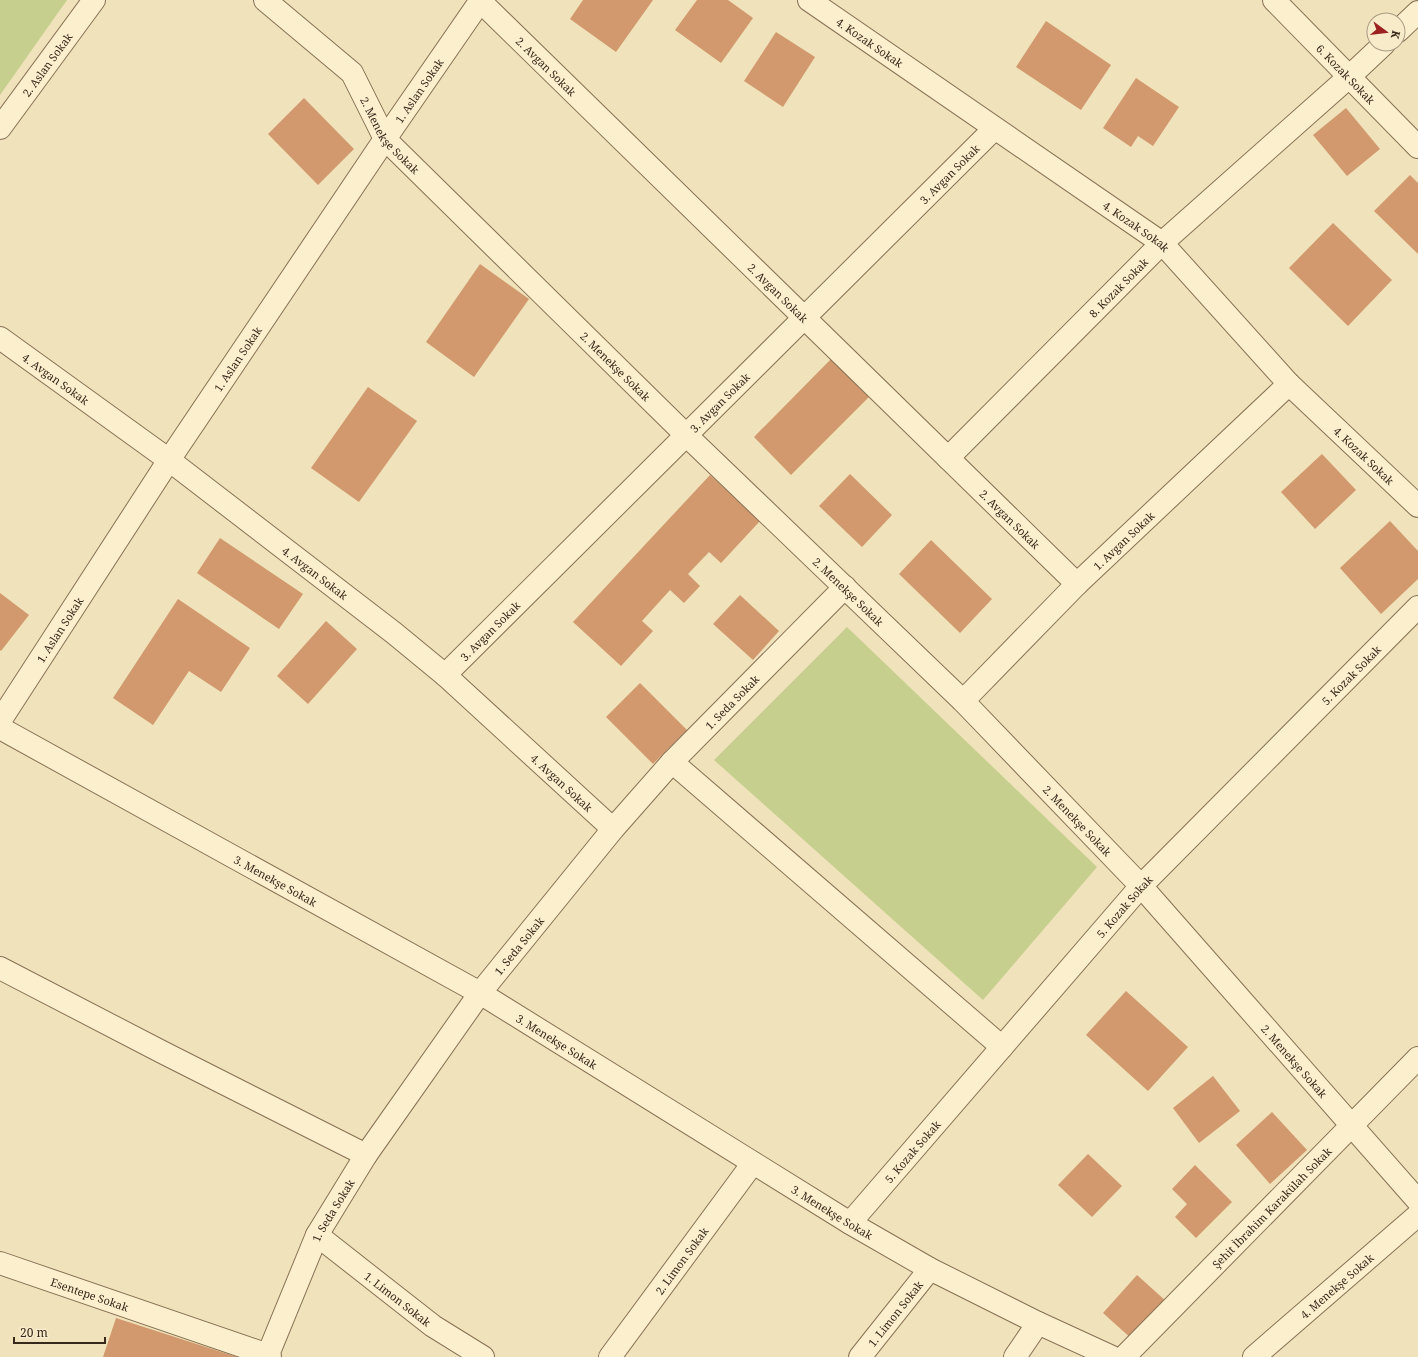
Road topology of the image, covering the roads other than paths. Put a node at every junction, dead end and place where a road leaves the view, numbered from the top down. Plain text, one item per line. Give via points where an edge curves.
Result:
1 (94, 0) edge
2 (264, 0) edge
3 (480, 0) edge
4 (809, 0) edge
5 (1274, 0) edge
6 (1418, 12) edge
7 (1406, 23) edge
8 (1376, 52) edge
9 (1350, 76) junction
10 (0, 128) edge
11 (994, 128) junction
12 (385, 139) junction
13 (1418, 147) edge
14 (1162, 243) junction
15 (804, 317) junction
16 (0, 338) edge
17 (1289, 384) junction
18 (686, 435) junction
19 (948, 458) junction
20 (169, 460) junction
21 (1418, 506) edge
22 (1077, 584) junction
23 (845, 587) junction
24 (1418, 607) edge
25 (444, 675) junction
26 (963, 701) junction
27 (0, 721) edge
28 (0, 728) edge
29 (672, 762) junction
30 (613, 829) junction
31 (1141, 886) junction
32 (0, 968) edge
33 (480, 993) junction
34 (1002, 1047) junction
35 (1418, 1058) edge
36 (1352, 1126) junction
37 (366, 1155) junction
38 (752, 1163) junction
39 (1418, 1201) edge
40 (1418, 1214) edge
41 (850, 1223) junction
42 (317, 1235) junction
43 (0, 1263) edge
44 (930, 1269) junction
45 (1038, 1323) junction
46 (268, 1356) edge
47 (483, 1357) edge
48 (610, 1357) edge
49 (860, 1357) edge
50 (1015, 1357) edge
51 (1112, 1357) edge
52 (1124, 1357) edge
53 (1254, 1357) edge

1 - 10 street, 2. Aslan Sokak
2 - 12 street, 2. Menekşe Sokak via 352,73
3 - 12 street, 1. Aslan Sokak
3 - 15 street, 2. Avgan Sokak
4 - 11 street, 4. Kozak Sokak
5 - 9 street, 6. Kozak Sokak
6 - 7 street
8 - 9 street, 8. Kozak Sokak
9 - 13 street, 6. Kozak Sokak
9 - 14 street, 8. Kozak Sokak
11 - 14 street, 4. Kozak Sokak
11 - 15 street, 3. Avgan Sokak
12 - 18 street, 2. Menekşe Sokak
12 - 20 street, 1. Aslan Sokak
14 - 17 street, 4. Kozak Sokak
14 - 19 street, 8. Kozak Sokak
15 - 18 street, 3. Avgan Sokak
15 - 19 street, 2. Avgan Sokak
16 - 20 street, 4. Avgan Sokak
17 - 21 street, 4. Kozak Sokak
17 - 22 street, 1. Avgan Sokak
18 - 23 street, 2. Menekşe Sokak
18 - 25 street, 3. Avgan Sokak
19 - 22 street, 2. Avgan Sokak
20 - 25 street, 4. Avgan Sokak via 394,633
20 - 27 street, 1. Aslan Sokak
22 - 26 street, 1. Avgan Sokak
23 - 26 street, 2. Menekşe Sokak
23 - 29 street, 1. Seda Sokak
24 - 31 street, 5. Kozak Sokak
25 - 30 street, 4. Avgan Sokak
26 - 31 street, 2. Menekşe Sokak
28 - 33 street, 3. Menekşe Sokak
29 - 30 street, 1. Seda Sokak
29 - 34 street
30 - 33 street, 1. Seda Sokak
31 - 34 street, 5. Kozak Sokak
31 - 36 street, 2. Menekşe Sokak
32 - 37 street
33 - 37 street, 1. Seda Sokak
33 - 38 street, 3. Menekşe Sokak
34 - 41 street, 5. Kozak Sokak
35 - 36 street, Şehit İbrahim Karakülah Sokak
36 - 39 street, 2. Menekşe Sokak
36 - 52 street, Şehit İbrahim Karakülah Sokak
37 - 42 street, 1. Seda Sokak
38 - 41 street, 3. Menekşe Sokak
38 - 48 street, 2. Limon Sokak
40 - 53 street, 4. Menekşe Sokak
41 - 44 street, 3. Menekşe Sokak
42 - 46 street, 1. Seda Sokak
42 - 47 street, 1. Limon Sokak via 433,1326
43 - 46 street, Esentepe Sokak
44 - 45 street, 3. Menekşe Sokak
44 - 49 street, 1. Limon Sokak
45 - 50 street
45 - 51 street, 3. Menekşe Sokak

